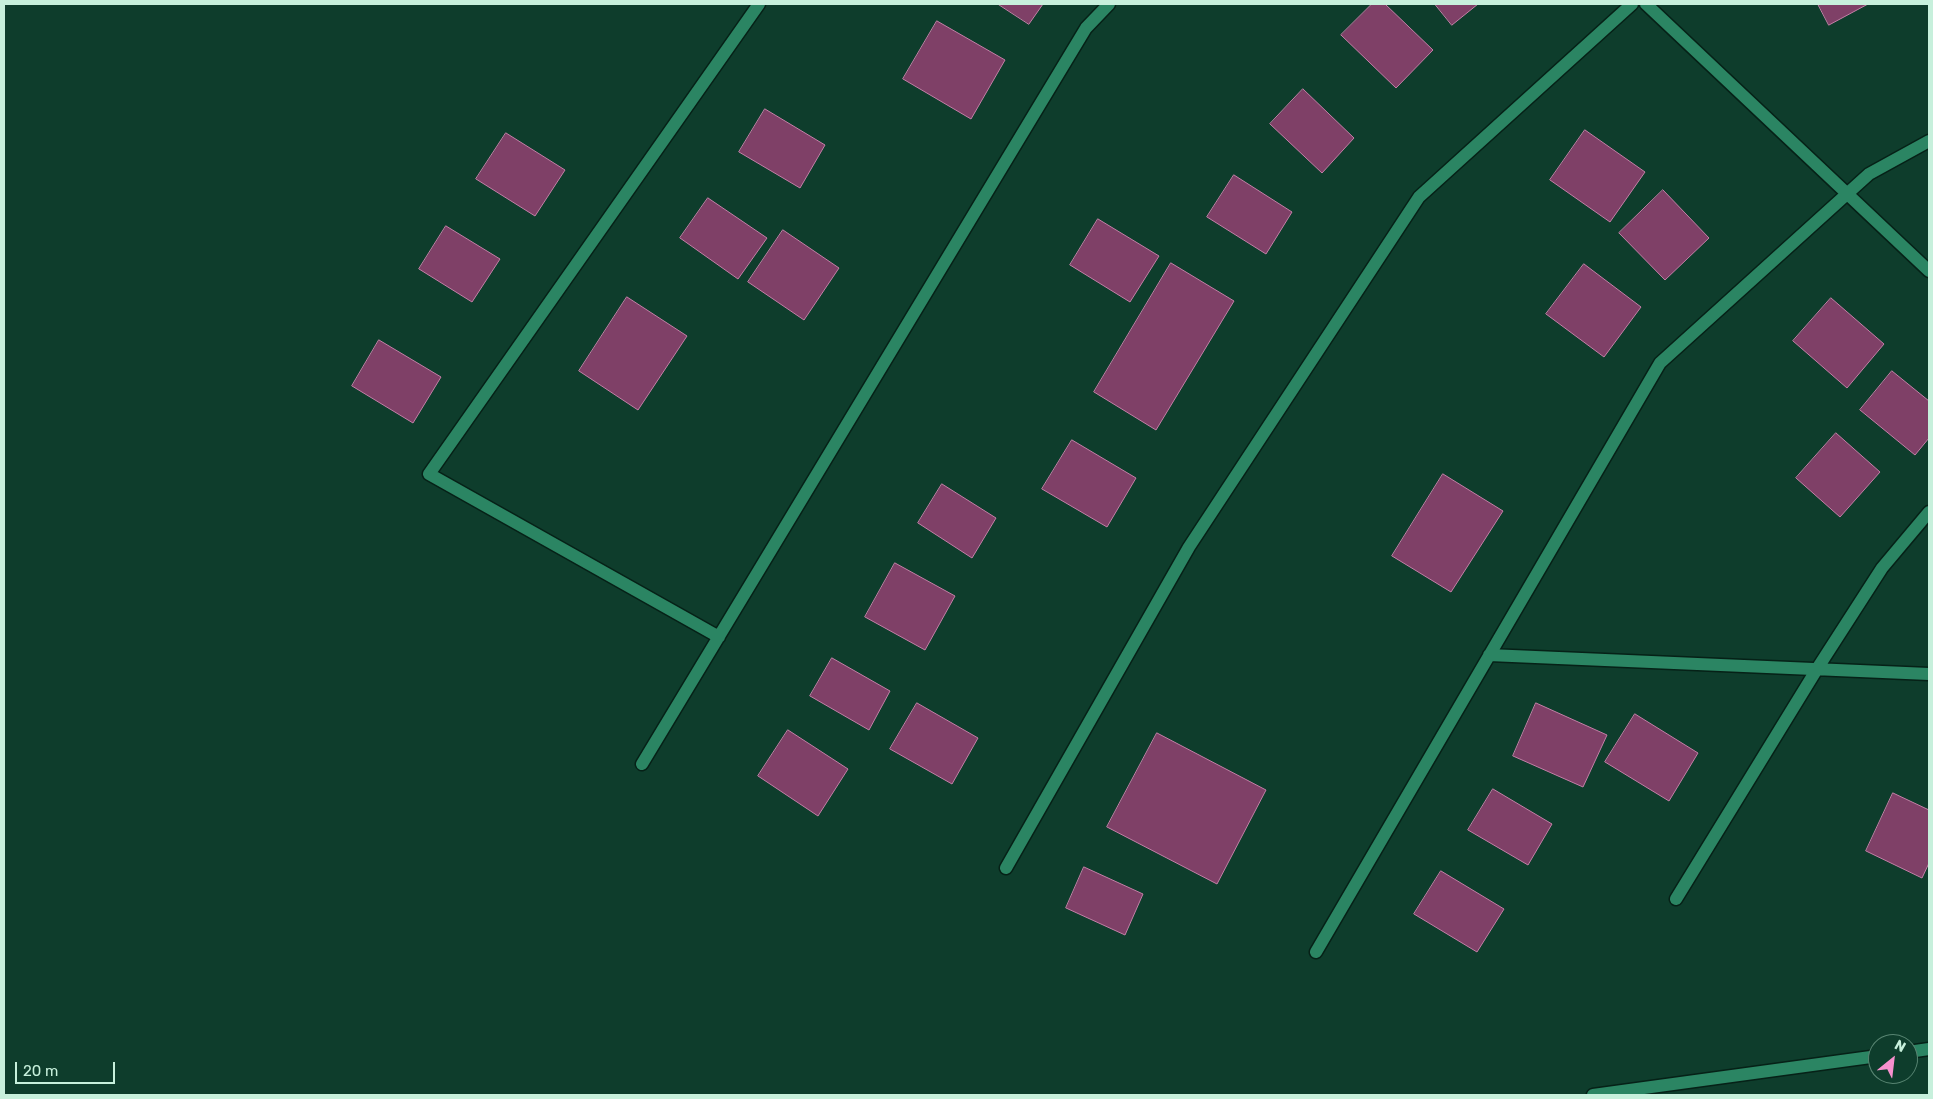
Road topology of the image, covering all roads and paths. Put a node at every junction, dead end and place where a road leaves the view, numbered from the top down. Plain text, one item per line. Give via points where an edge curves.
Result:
1 (759, 4) edge
2 (1109, 4) edge
3 (1632, 4) edge
4 (1646, 4) edge
5 (1929, 141) edge
6 (1848, 194) junction
7 (1929, 271) edge
8 (1929, 512) edge
9 (719, 637) junction
10 (1489, 655) junction
11 (1817, 669) junction
12 (1929, 674) edge
13 (642, 764) dead end
14 (1006, 868) dead end
15 (1676, 899) dead end
16 (1316, 952) dead end
17 (1868, 1057) edge
18 (1593, 1095) edge

1 - 9 street via 429,474
2 - 9 street via 1086,28
3 - 14 street via 1419,196 1189,547
4 - 6 street
5 - 6 street via 1870,174
6 - 7 street
6 - 10 street via 1660,363
8 - 11 street via 1882,568
9 - 13 street
10 - 11 street
10 - 16 street
11 - 12 street
11 - 15 street
17 - 18 street

